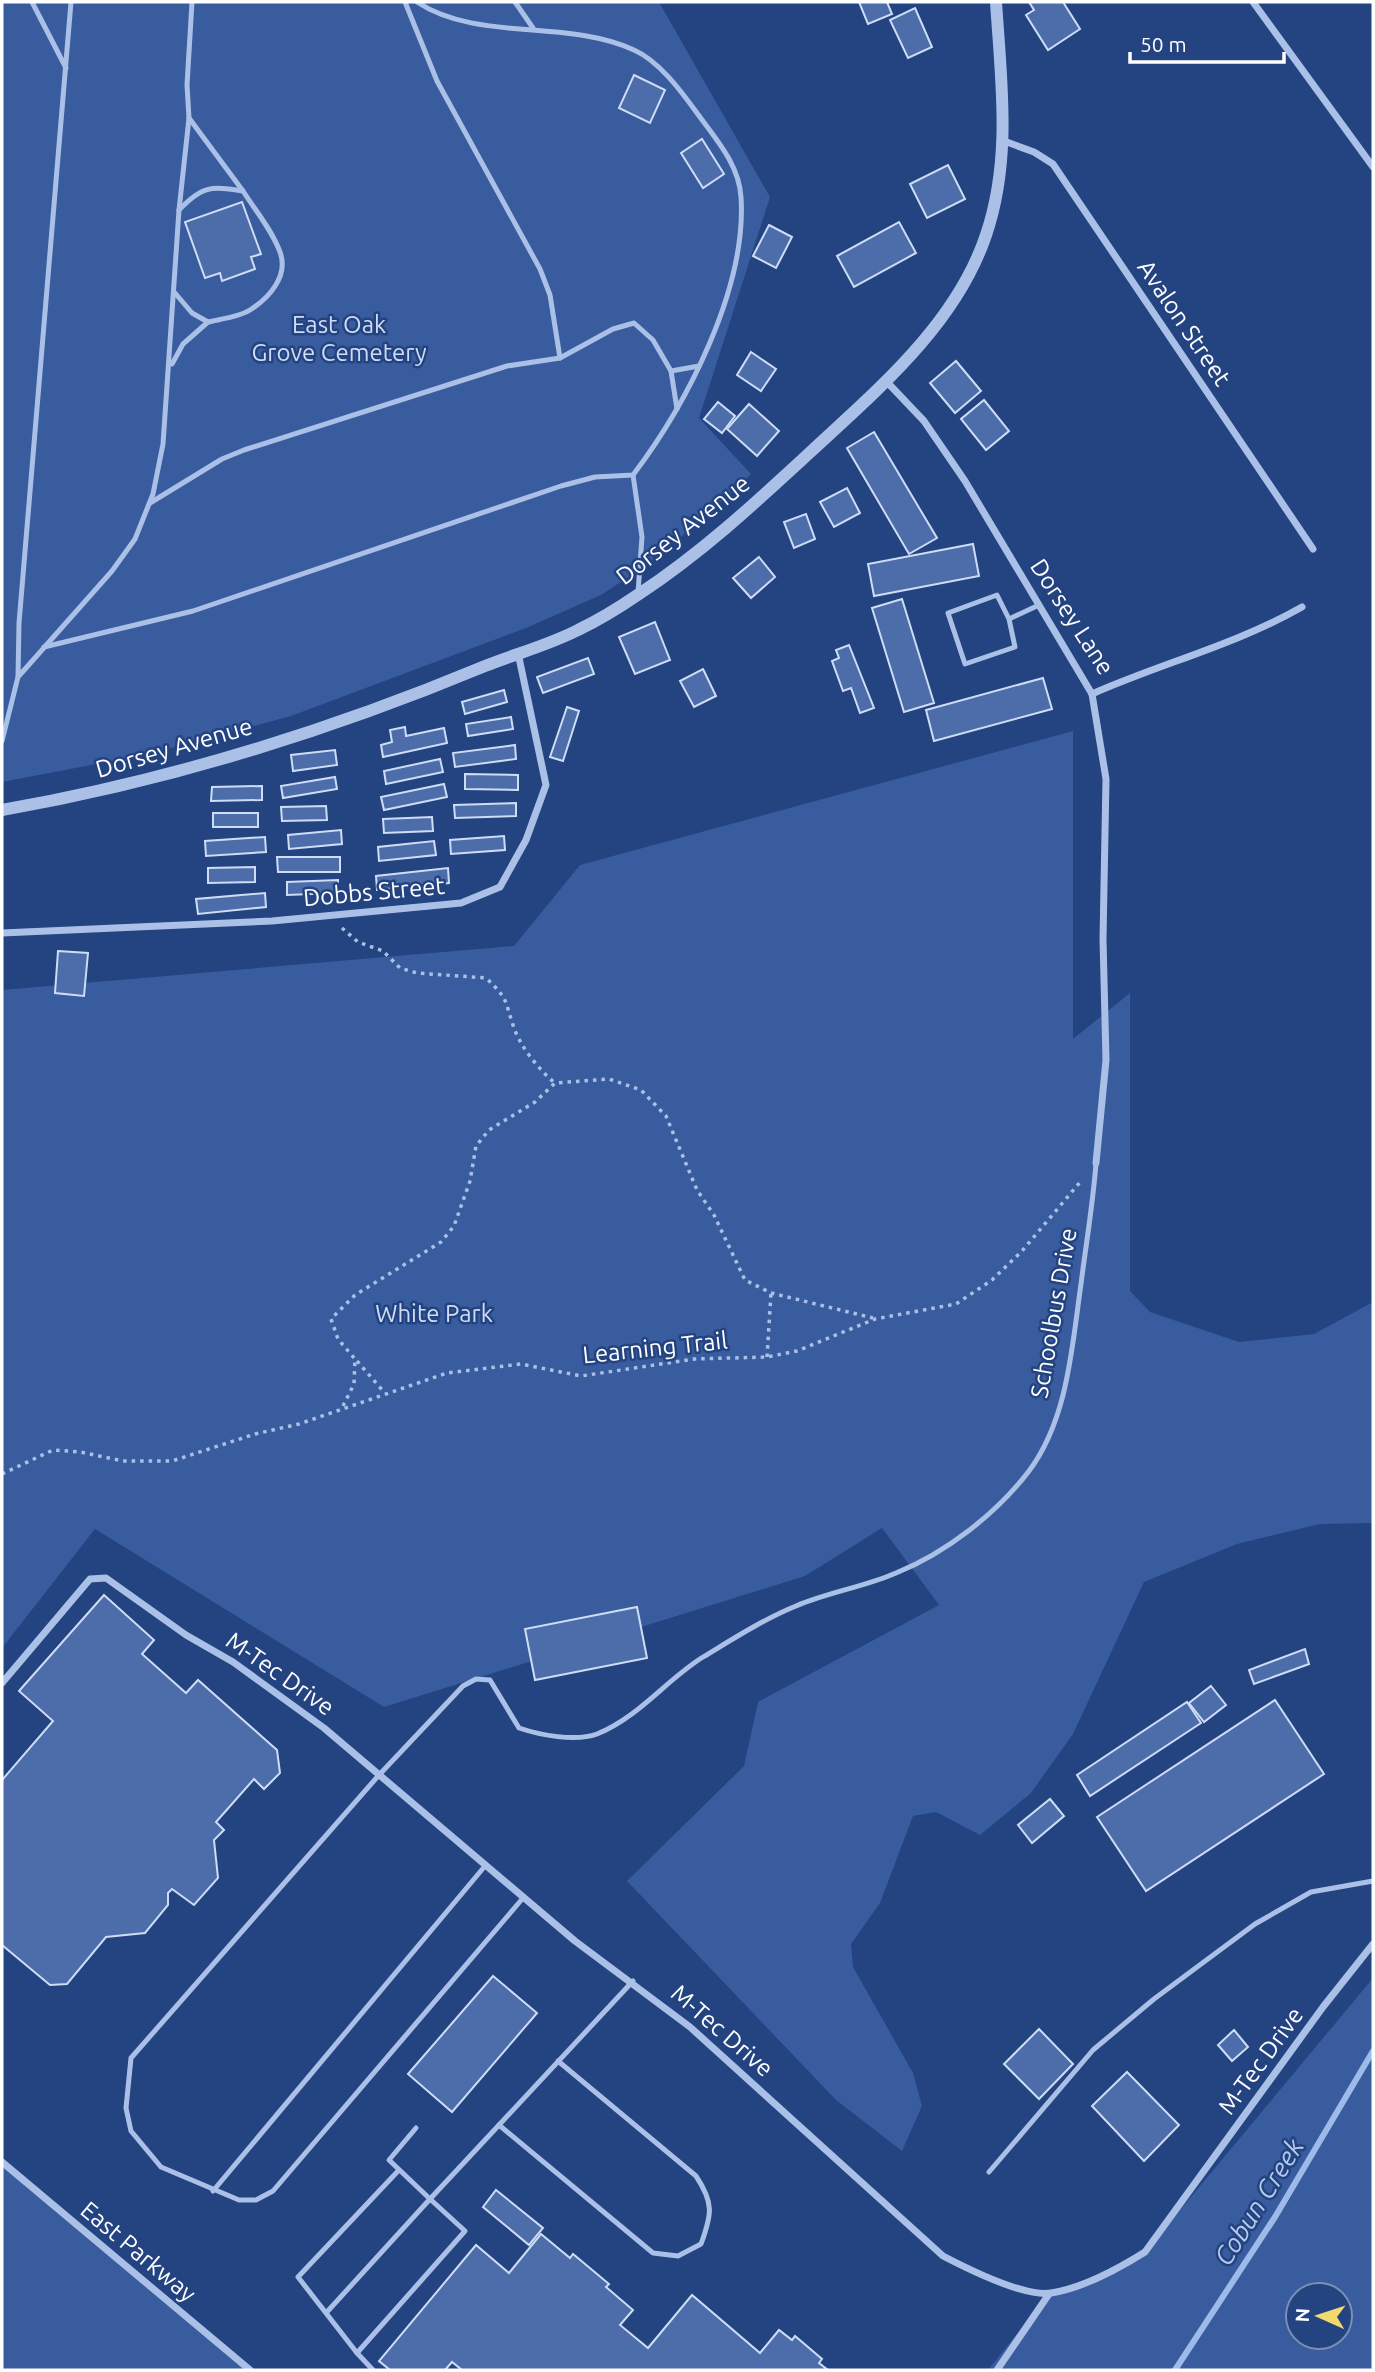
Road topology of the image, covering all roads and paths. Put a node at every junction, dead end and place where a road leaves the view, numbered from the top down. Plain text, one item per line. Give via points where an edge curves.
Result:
1 (32, 2) edge
2 (71, 2) edge
3 (191, 2) edge
4 (405, 2) edge
5 (417, 2) edge
6 (515, 2) edge
7 (996, 2) edge
8 (1253, 2) edge
9 (534, 28) junction
10 (66, 68) junction
11 (190, 118) junction
12 (1004, 141) junction
13 (1373, 167) edge
14 (243, 191) junction
15 (179, 210) junction
16 (175, 292) junction
17 (208, 322) junction
18 (560, 358) junction
19 (699, 366) junction
20 (169, 371) junction
21 (671, 371) junction
22 (887, 382) junction
23 (677, 409) junction
24 (633, 475) junction
25 (150, 503) junction
26 (1313, 549) dead end
27 (638, 595) junction
28 (1039, 605) junction
29 (1302, 607) dead end
30 (1009, 619) junction
31 (44, 648) junction
32 (518, 653) junction
33 (18, 677) junction
34 (1092, 694) junction
35 (2, 741) edge
36 (2, 810) edge
37 (327, 915) junction
38 (2, 933) edge
39 (555, 1083) junction
40 (1096, 1163) junction
41 (771, 1293) junction
42 (875, 1319) junction
43 (767, 1356) junction
44 (355, 1359) junction
45 (384, 1392) junction
46 (342, 1408) junction
47 (2, 1474) edge
48 (2, 1683) edge
49 (379, 1775) junction
50 (485, 1866) junction
51 (1373, 1881) edge
52 (523, 1898) junction
53 (1373, 1944) edge
54 (633, 1982) junction
55 (558, 2061) junction
56 (499, 2125) junction
57 (416, 2128) dead end
58 (2, 2162) edge
59 (399, 2170) junction
60 (989, 2172) dead end
61 (213, 2191) junction
62 (430, 2199) junction
63 (1049, 2294) junction
64 (326, 2313) junction
65 (357, 2353) junction
66 (250, 2370) edge
67 (373, 2370) edge
68 (997, 2370) edge

1 - 10 lane
2 - 10 lane
3 - 11 lane
4 - 18 lane via 437,81 540,269 550,295
5 - 9 lane via 474,22
6 - 9 lane
7 - 12 street, Dorsey Avenue
8 - 13 street
9 - 19 lane via 635,50 676,85 728,156 741,195 739,235 718,322
10 - 33 lane
11 - 14 lane
11 - 15 lane
12 - 22 street, Dorsey Avenue via 998,194 986,237 964,283 936,325
12 - 26 street, Avalon Street via 1053,164
14 - 15 lane via 217,187 197,191
14 - 17 lane via 281,255 279,278 276,287 249,311
15 - 16 lane
16 - 17 lane via 192,313
16 - 20 lane
17 - 20 lane via 183,344
18 - 21 lane via 634,323 653,340
18 - 25 lane via 506,366 244,450
19 - 21 lane
19 - 23 lane
20 - 25 lane via 163,444
21 - 23 lane
22 - 27 street, Dorsey Avenue via 715,538
22 - 28 street, Dorsey Lane via 931,431
23 - 24 lane
24 - 27 lane via 642,537
24 - 31 lane via 596,477 561,486 193,611
25 - 31 lane via 135,539 112,571
27 - 32 street, Dorsey Avenue via 576,631
28 - 30 lane
28 - 34 street, Dorsey Lane
29 - 34 street, Dorsey Lane via 1237,640
30 - 30 lane via 997,595 948,613 965,664 1015,647
31 - 33 lane
32 - 36 street, Dorsey Avenue via 367,714 187,771
32 - 37 street, Dobbs Street via 546,785 526,841 500,887 461,903
33 - 35 lane
34 - 40 street, Schoolbus Drive via 1106,779 1106,1060
37 - 38 street, Dobbs Street
37 - 39 path via 358,942 383,951 400,968 486,978 509,1004 513,1027 541,1072
39 - 41 path via 609,1079 641,1090 666,1116 697,1190 714,1214 745,1280
39 - 44 path via 535,1102 489,1130 476,1146 454,1226 441,1242 355,1296 331,1319 338,1339
40 - 42 path, Learning Trail via 992,1280 956,1304
40 - 49 lane, Schoolbus Drive via 1069,1365 1050,1435 1029,1470 996,1506 944,1548 896,1574 840,1589 742,1634 700,1659 619,1724 593,1735 553,1735 519,1728 490,1680 476,1679 442,1706
41 - 42 path
41 - 43 path
42 - 43 path, Learning Trail via 797,1351
43 - 45 path, Learning Trail via 695,1359 581,1376 521,1364 447,1373
44 - 45 path
44 - 46 path via 354,1384
45 - 46 path, Learning Trail
46 - 47 path, Learning Trail via 172,1461 123,1461 53,1450
48 - 49 street, M-Tec Drive via 73,1596 90,1579 106,1578 233,1662 324,1728
49 - 50 street, M-Tec Drive
49 - 61 lane via 131,2057 126,2108 131,2131 161,2167
50 - 52 street, M-Tec Drive
50 - 61 lane
51 - 60 lane via 1311,1892 1255,1924 1154,1999 1093,2050
52 - 54 street, M-Tec Drive
52 - 61 lane via 273,2192 256,2200 239,2200
53 - 63 street, M-Tec Drive via 1145,2252 1116,2270
54 - 55 lane
54 - 63 street, M-Tec Drive via 690,2027 943,2256 981,2275
55 - 56 lane
55 - 56 lane via 696,2176 710,2197 709,2222 701,2244 678,2256 653,2253
56 - 62 lane
57 - 59 lane via 389,2160
58 - 66 street, East Parkway
59 - 62 lane
59 - 64 lane via 298,2277
62 - 64 lane
62 - 65 lane via 465,2231
63 - 68 street
64 - 65 lane
65 - 67 lane

